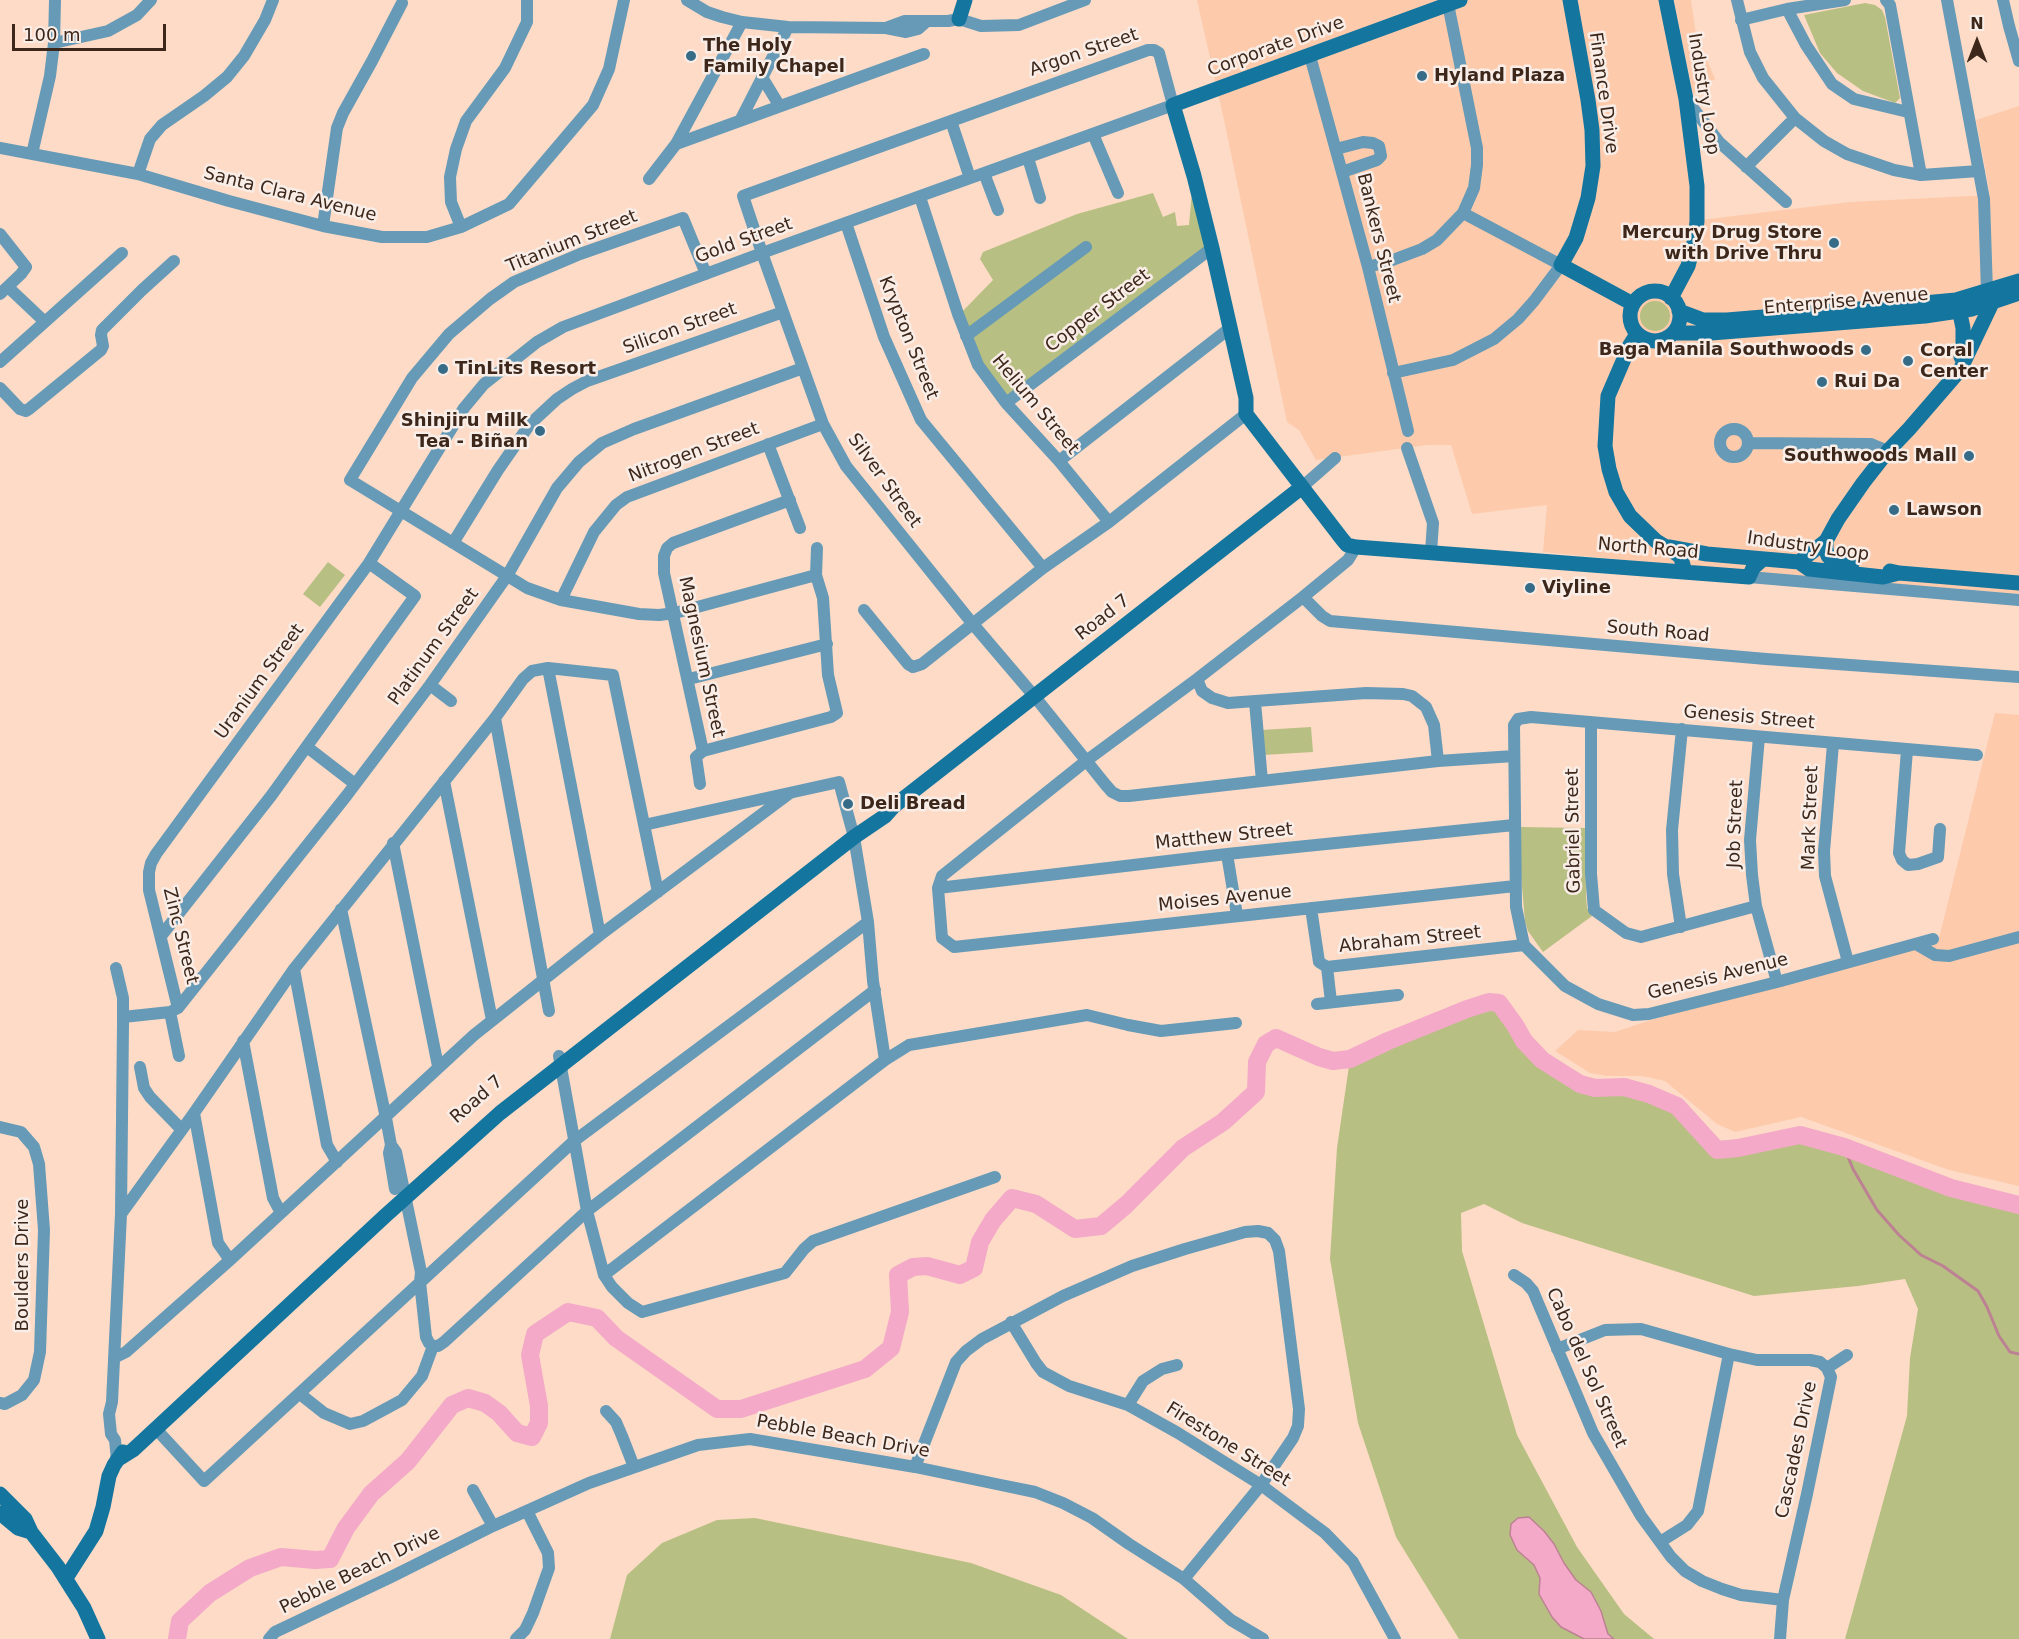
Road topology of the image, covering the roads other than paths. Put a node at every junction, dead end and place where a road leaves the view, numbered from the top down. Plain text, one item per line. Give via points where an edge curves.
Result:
1 (55, 0) edge
2 (152, 0) edge
3 (273, 0) edge
4 (527, 0) edge
5 (624, 0) edge
6 (687, 0) edge
7 (964, 0) edge
8 (1085, 0) edge
9 (1570, 0) edge
10 (1666, 0) edge
11 (1737, 0) edge
12 (1845, 0) edge
13 (1886, 0) edge
14 (1947, 0) edge
15 (2003, 0) edge
16 (1454, 2) edge
17 (402, 3) dead end
18 (1057, 5) edge
19 (1787, 9) junction
20 (959, 19) junction
21 (1741, 20) junction
22 (742, 22) junction
23 (2014, 25) edge
24 (788, 27) junction
25 (54, 43) junction
26 (924, 54) dead end
27 (1311, 56) junction
28 (2019, 61) edge
29 (762, 77) junction
30 (1686, 99) junction
31 (778, 105) junction
32 (1173, 105) junction
33 (1908, 112) junction
34 (1795, 118) junction
35 (741, 119) junction
36 (951, 121) junction
37 (1093, 134) junction
38 (676, 144) junction
39 (0, 148) edge
40 (1336, 149) junction
41 (32, 154) junction
42 (1028, 158) junction
43 (1746, 167) junction
44 (1979, 171) junction
45 (1342, 172) junction
46 (984, 173) junction
47 (138, 174) junction
48 (1921, 175) junction
49 (970, 178) junction
50 (649, 179) dead end
51 (1118, 193) dead end
52 (920, 197) junction
53 (1040, 198) dead end
54 (1786, 202) dead end
55 (998, 210) dead end
56 (1463, 213) junction
57 (846, 223) junction
58 (323, 226) junction
59 (461, 227) junction
60 (0, 234) edge
61 (1086, 247) dead end
62 (1212, 248) junction
63 (122, 253) dead end
64 (762, 253) junction
65 (174, 261) dead end
66 (1561, 265) junction
67 (1368, 267) junction
68 (706, 274) junction
69 (2019, 281) edge
70 (4, 290) edge
71 (2019, 293) edge
72 (1989, 297) junction
73 (1633, 304) junction
74 (1675, 304) junction
75 (1958, 306) junction
76 (783, 312) junction
77 (45, 322) junction
78 (1230, 328) junction
79 (1673, 333) junction
80 (1637, 334) junction
81 (966, 336) junction
82 (0, 362) edge
83 (802, 368) junction
84 (1393, 373) junction
85 (1956, 375) junction
86 (0, 388) edge
87 (1006, 403) junction
88 (1246, 414) junction
89 (823, 424) junction
90 (1408, 431) dead end
91 (1748, 443) dead end
92 (768, 444) junction
93 (1407, 448) dead end
94 (1888, 451) junction
95 (1335, 458) dead end
96 (1059, 461) junction
97 (1302, 487) junction
98 (790, 500) junction
99 (401, 511) junction
100 (1109, 522) junction
101 (800, 528) dead end
102 (1826, 541) junction
103 (453, 543) junction
104 (1663, 546) junction
105 (1356, 547) junction
106 (817, 548) dead end
107 (1431, 552) junction
108 (1763, 559) junction
109 (1799, 562) junction
110 (369, 563) junction
111 (1043, 568) junction
112 (1685, 572) junction
113 (1899, 573) junction
114 (816, 575) junction
115 (507, 576) junction
116 (1749, 577) junction
117 (2019, 583) edge
118 (1303, 597) junction
119 (561, 600) junction
120 (2019, 600) edge
121 (864, 610) dead end
122 (675, 613) junction
123 (972, 623) junction
124 (827, 644) junction
125 (548, 668) junction
126 (2019, 677) edge
127 (689, 679) junction
128 (1197, 679) junction
129 (430, 685) junction
130 (1035, 697) junction
131 (451, 701) dead end
132 (1255, 702) junction
133 (495, 718) junction
134 (1591, 723) junction
135 (1682, 729) junction
136 (1759, 736) junction
137 (1833, 744) junction
138 (306, 747) junction
139 (1907, 750) junction
140 (704, 751) junction
141 (1977, 755) dead end
142 (1514, 756) junction
143 (1086, 760) junction
144 (1438, 760) junction
145 (444, 781) junction
146 (1262, 782) junction
147 (356, 783) junction
148 (700, 784) dead end
149 (790, 793) junction
150 (644, 825) junction
151 (1514, 825) junction
152 (1940, 829) dead end
153 (854, 834) junction
154 (393, 843) junction
155 (1227, 854) junction
156 (149, 873) joint
157 (1515, 886) junction
158 (938, 888) junction
159 (658, 892) junction
160 (1756, 906) junction
161 (1311, 908) junction
162 (341, 909) junction
163 (1238, 915) junction
164 (868, 921) junction
165 (1680, 927) junction
166 (600, 935) junction
167 (161, 936) junction
168 (2019, 937) edge
169 (1933, 939) dead end
170 (1916, 944) junction
171 (1524, 945) junction
172 (1848, 962) junction
173 (1327, 967) junction
174 (116, 968) dead end
175 (294, 969) junction
176 (543, 981) junction
177 (1777, 982) junction
178 (875, 990) junction
179 (1398, 994) dead end
180 (1330, 1002) junction
181 (1317, 1004) dead end
182 (174, 1010) junction
183 (549, 1011) dead end
184 (123, 1017) junction
185 (492, 1020) junction
186 (1236, 1023) dead end
187 (243, 1041) junction
188 (179, 1056) dead end
189 (885, 1060) junction
190 (559, 1061) junction
191 (438, 1066) junction
192 (140, 1067) dead end
193 (194, 1113) junction
194 (386, 1118) junction
195 (0, 1127) edge
196 (182, 1130) junction
197 (574, 1141) junction
198 (337, 1162) junction
199 (995, 1177) dead end
200 (401, 1199) junction
201 (587, 1211) junction
202 (281, 1213) junction
203 (120, 1214) junction
204 (230, 1260) junction
205 (604, 1275) junction
206 (1514, 1275) dead end
207 (420, 1282) junction
208 (1011, 1322) junction
209 (433, 1346) junction
210 (1557, 1349) junction
211 (1729, 1354) junction
212 (1847, 1355) dead end
213 (114, 1358) junction
214 (1178, 1365) dead end
215 (1827, 1368) junction
216 (300, 1394) junction
217 (0, 1403) edge
218 (1128, 1405) junction
219 (606, 1411) dead end
220 (156, 1429) junction
221 (117, 1460) junction
222 (634, 1467) junction
223 (915, 1467) junction
224 (1260, 1485) junction
225 (473, 1490) dead end
226 (0, 1494) edge
227 (527, 1511) junction
228 (0, 1513) edge
229 (493, 1526) junction
230 (31, 1532) junction
231 (1660, 1542) junction
232 (62, 1573) junction
233 (1184, 1579) junction
234 (1784, 1600) junction
235 (98, 1639) edge
236 (269, 1639) edge
237 (516, 1639) edge
238 (1263, 1639) edge
239 (1395, 1639) edge
240 (1780, 1639) edge

1 - 25 street
2 - 25 street via 137,15 108,30
3 - 47 street via 265,20 227,77 162,125 150,139
4 - 59 street via 527,22 505,68 466,121 456,149 450,177 451,202
5 - 59 street, Santa Clara Avenue via 609,69 593,105 509,204
6 - 22 street via 707,12
7 - 20 street
8 - 18 street
9 - 66 street, Finance Drive via 1588,100 1593,166 1576,238
10 - 30 street, Industry Loop
11 - 21 street
12 - 19 street
13 - 33 street
14 - 44 street
15 - 23 street
16 - 27 street, Corporate Drive
16 - 56 street via 1477,148 1474,188
17 - 58 street via 337,128
18 - 20 street via 1019,25 981,26
19 - 21 street
19 - 33 street via 1832,84 1854,99
20 - 24 street via 927,21 906,32 886,28
21 - 34 street via 1763,78
22 - 24 street
22 - 38 street
23 - 28 street
24 - 29 street
25 - 41 street via 51,76
26 - 31 street
27 - 32 street, Corporate Drive
27 - 40 street, Bankers Street
29 - 31 street
29 - 35 street
30 - 43 street via 1719,142
30 - 74 street, Industry Loop via 1697,186 1697,221
31 - 35 street
32 - 36 street, Argon Street via 1159,53 1148,50
32 - 37 street, Gold Street
32 - 62 street, Argon Street
33 - 48 street
34 - 43 street
34 - 48 street via 1847,154
35 - 38 street
36 - 49 street
36 - 64 street, Argon Street via 743,196
37 - 42 street, Gold Street
37 - 51 street
38 - 50 street
39 - 41 street, Santa Clara Avenue
40 - 45 street, Bankers Street
40 - 45 street via 1363,142 1379,146 1377,160
41 - 47 street, Santa Clara Avenue
42 - 46 street, Gold Street
42 - 53 street
43 - 54 street
44 - 48 street
44 - 72 street
45 - 67 street, Bankers Street
46 - 49 street, Gold Street
46 - 55 street
47 - 58 street, Santa Clara Avenue
49 - 52 street, Gold Street
52 - 57 street, Gold Street
52 - 81 street, Helium Street
56 - 66 street
56 - 67 street via 1437,240 1422,249
57 - 64 street, Gold Street
57 - 111 street, Krypton Street via 884,337 921,420
58 - 59 street, Santa Clara Avenue via 382,237 426,237
60 - 70 street via 26,267
61 - 81 street
62 - 78 street, Argon Street
62 - 87 street, Copper Street
63 - 77 street
64 - 68 street, Gold Street
64 - 76 street, Silver Street
65 - 86 street via 102,330 101,350 29,409 20,409
66 - 73 street
66 - 84 street, Finance Drive via 1526,310 1494,339 1453,360
67 - 84 street, Bankers Street
68 - 99 street, Gold Street via 563,327 509,363 464,408
68 - 99 street, Titanium Street via 683,218 556,264 514,282 490,299 449,334 412,378 350,480
69 - 72 street, Enterprise Avenue
70 - 77 street
71 - 72 street, Enterprise Avenue
72 - 75 street, Enterprise Avenue
72 - 85 street
73 - 74 street via 1648,292 1660,292
73 - 80 street via 1630,319
74 - 75 street, Enterprise Avenue via 1702,320
74 - 79 street via 1678,325
75 - 79 street, Enterprise Avenue via 1711,333
75 - 85 street via 1963,347
76 - 83 street, Silver Street
76 - 103 street, Silicon Street via 587,381 557,399 531,424
77 - 82 street
78 - 88 street, Argon Street
78 - 96 street
79 - 80 street via 1652,341
80 - 104 street, Industry Loop via 1608,396 1605,446 1617,492 1630,516
81 - 87 street, Helium Street via 978,365
83 - 89 street, Silver Street
83 - 115 street, Platinum Street via 602,443 556,488
84 - 90 street, Bankers Street
85 - 94 street
87 - 96 street, Helium Street
88 - 97 street
88 - 100 street
89 - 92 street, Nitrogen Street
89 - 123 street, Silver Street via 846,466
91 - 94 street via 1871,444
92 - 98 street
92 - 119 street, Nitrogen Street via 640,492 616,505 594,532
93 - 107 street via 1433,524
94 - 102 street
95 - 97 street, Road 7
96 - 100 street, Helium Street
97 - 105 street via 1342,539
97 - 130 street, Road 7
98 - 101 street
98 - 122 street, Magnesium Street via 667,548 664,573
99 - 103 street
99 - 110 street, Uranium Street
100 - 111 street
102 - 109 street
102 - 113 street, Industry Loop via 1828,556 1833,561
103 - 115 street
104 - 108 street, Industry Loop
104 - 112 street via 1681,558
105 - 107 street, North Road
105 - 118 street via 1348,560
106 - 114 street
107 - 112 street, North Road
108 - 109 street, Industry Loop
108 - 116 street
109 - 113 street, Industry Loop via 1809,569 1883,577
110 - 138 street via 415,596
110 - 156 street, Uranium Street via 156,854
111 - 123 street
112 - 116 street, North Road
113 - 117 street, Industry Loop
114 - 122 street
114 - 124 street via 824,598
115 - 119 street
115 - 129 street, Platinum Street
116 - 120 street, North Road
118 - 126 street, South Road via 1330,621
118 - 128 street
119 - 122 street via 639,614
121 - 123 street via 913,667
122 - 127 street, Magnesium Street
123 - 130 street, Silver Street
124 - 127 street
124 - 140 street via 828,675 837,713
125 - 133 street via 532,671
125 - 150 street via 613,675
125 - 166 street
127 - 140 street, Magnesium Street
128 - 132 street via 1202,691 1212,698 1228,703
128 - 143 street
129 - 131 street
129 - 147 street, Platinum Street
130 - 143 street, Silver Street
130 - 153 street, Road 7 via 885,816
132 - 144 street via 1366,693 1412,696 1426,707 1434,725
132 - 146 street
133 - 145 street
133 - 176 street
134 - 135 street, Genesis Street
134 - 142 street, Genesis Street via 1518,719 1513,731
134 - 165 street, Gabriel Street via 1594,910 1626,933 1641,938
135 - 136 street, Genesis Street
135 - 165 street via 1672,830
136 - 137 street, Genesis Street
136 - 160 street, Job Street via 1750,840
137 - 139 street, Genesis Street
137 - 172 street, Mark Street via 1825,876
138 - 147 street
138 - 167 street
139 - 141 street, Genesis Street
139 - 152 street via 1899,853 1902,860 1908,865 1938,857
140 - 148 street via 696,758
142 - 144 street
142 - 151 street
143 - 146 street, Silver Street via 1120,796
143 - 158 street via 942,876
144 - 146 street
145 - 154 street
145 - 185 street
147 - 182 street, Platinum Street
149 - 150 street
149 - 153 street via 839,782
149 - 159 street
150 - 159 street
151 - 155 street, Matthew Street
151 - 157 street
153 - 164 street
153 - 190 street, Road 7
154 - 162 street
154 - 191 street
155 - 158 street, Matthew Street
155 - 163 street
156 - 167 street, Zinc Street via 149,890
157 - 161 street, Moises Avenue
157 - 171 street
158 - 163 street, Moises Avenue via 942,938 954,947
159 - 166 street
160 - 165 street, Gabriel Street
160 - 177 street, Job Street
161 - 163 street, Moises Avenue
161 - 173 street, Abraham Street via 1319,962
162 - 175 street
162 - 194 street
164 - 178 street
164 - 197 street
166 - 176 street
167 - 182 street, Zinc Street
168 - 170 street via 1949,956 1935,955
169 - 170 street, Genesis Avenue
170 - 172 street, Genesis Avenue
171 - 173 street, Abraham Street
171 - 177 street, Genesis Avenue via 1565,986 1598,1004 1633,1015
172 - 177 street, Genesis Avenue
173 - 180 street
174 - 184 street
175 - 187 street
175 - 198 street via 327,1145
176 - 183 street
176 - 185 street
178 - 189 street
178 - 201 street
179 - 180 street
180 - 181 street
182 - 184 street
182 - 188 street, Zinc Street
184 - 203 street
185 - 191 street
186 - 189 street via 1161,1031 1087,1015 909,1045
187 - 193 street
187 - 202 street via 273,1198
189 - 205 street
190 - 197 street
190 - 200 street, Road 7
191 - 194 street
192 - 196 street via 144,1088
193 - 196 street
193 - 204 street via 218,1243
194 - 198 street
194 - 200 street via 396,1152
195 - 217 street, Boulders Drive via 21,1132 34,1147 44,1230 40,1352 34,1380 22,1395
196 - 203 street
197 - 201 street
197 - 207 street
198 - 202 street
199 - 205 street via 813,1241 785,1273 642,1312 628,1303
200 - 207 street via 421,1272
200 - 220 street, Road 7
200 - 221 street, Road 7 via 127,1446
201 - 205 street
201 - 209 street via 444,1342
202 - 204 street
203 - 213 street
204 - 213 street via 126,1352
206 - 210 street, Cabo del Sol Street via 1533,1291
207 - 209 street via 426,1336
207 - 216 street
208 - 218 street, Firestone Street via 1043,1372 1069,1386
208 - 223 street via 966,1351 956,1362
208 - 224 street via 1132,1266 1245,1232 1268,1233 1279,1251 1299,1409 1293,1438
209 - 216 street via 422,1376 402,1400 363,1421 350,1424 324,1413
210 - 211 street, Cascades Drive via 1605,1330 1641,1329
210 - 231 street, Cabo del Sol Street via 1593,1433
211 - 215 street, Cascades Drive via 1757,1360 1810,1360
211 - 231 street via 1701,1503 1694,1518
212 - 215 street
213 - 221 street via 109,1414
214 - 218 street via 1162,1369 1143,1381
215 - 234 street, Cascades Drive via 1831,1377
216 - 220 street via 204,1481
218 - 224 street, Firestone Street
219 - 222 street via 619,1429
220 - 221 street, Road 7
221 - 232 street, Road 7 via 92,1538
222 - 223 street, Pebble Beach Drive via 698,1445 750,1439
222 - 227 street, Pebble Beach Drive
223 - 233 street, Pebble Beach Drive via 1024,1490 1063,1503
224 - 233 street
224 - 239 street, Firestone Street via 1339,1545 1359,1572
225 - 229 street
226 - 230 street via 25,1519
227 - 229 street, Pebble Beach Drive
227 - 237 street via 548,1553 549,1568 533,1613
228 - 230 street via 18,1528
229 - 236 street, Pebble Beach Drive via 275,1632
230 - 232 street
231 - 234 street, Cabo del Sol Street via 1678,1564 1702,1581 1741,1595
232 - 235 street
233 - 238 street, Pebble Beach Drive via 1232,1620
234 - 240 street, Cascades Drive

